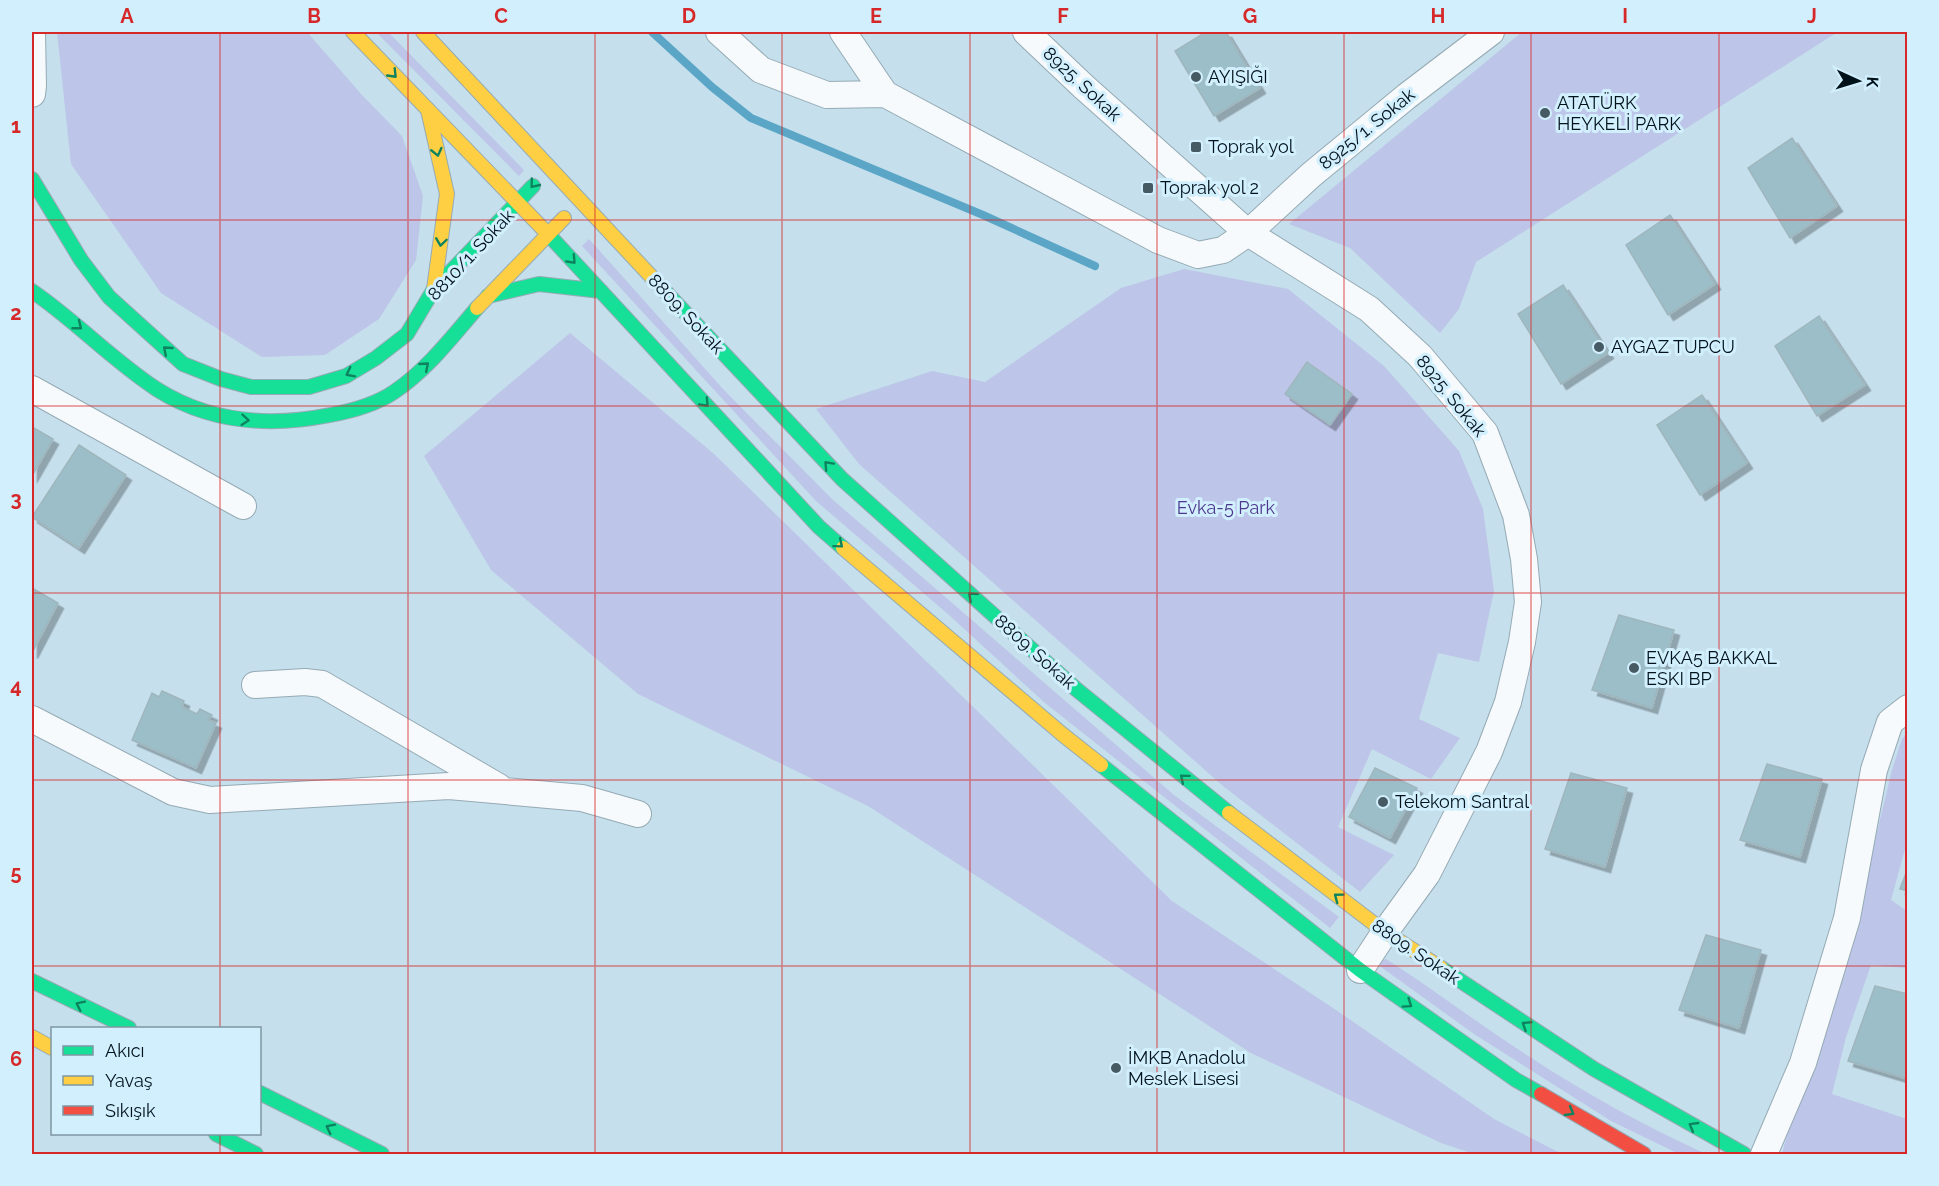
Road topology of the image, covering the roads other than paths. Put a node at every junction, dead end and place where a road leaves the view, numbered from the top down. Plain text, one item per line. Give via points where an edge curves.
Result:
1 (32, 32) edge
2 (353, 32) edge
3 (423, 32) edge
4 (719, 32) edge
5 (843, 32) edge
6 (1026, 32) edge
7 (1491, 32) edge
8 (32, 94) edge
9 (885, 94) junction
10 (428, 110) junction
11 (549, 166) junction
12 (32, 179) edge
13 (579, 200) junction
14 (519, 202) junction
15 (1248, 233) junction
16 (550, 235) junction
17 (434, 289) junction
18 (32, 291) edge
19 (601, 291) junction
20 (488, 296) junction
21 (32, 389) edge
22 (243, 506) dead end
23 (255, 686) dead end
24 (1908, 708) edge
25 (32, 719) edge
26 (506, 791) junction
27 (638, 814) dead end
28 (1385, 932) junction
29 (1360, 970) junction
30 (32, 981) edge
31 (125, 1027) edge
32 (32, 1037) edge
33 (51, 1047) edge
34 (261, 1094) edge
35 (218, 1135) edge
36 (256, 1155) edge
37 (382, 1155) edge
38 (1644, 1155) edge
39 (1744, 1155) edge
40 (1764, 1155) edge

1 - 8 street
2 -> 10 street
3 - 11 street, 8809. Sokak
4 - 9 street via 761,70 827,95
5 - 9 street
6 - 15 street, 8925. Sokak
7 - 15 street, 8925/1. Sokak via 1328,161
9 - 15 street, 8925/1. Sokak via 1158,240 1198,255 1223,250
10 - 14 street
10 -> 17 street via 447,194
11 - 13 street, 8809. Sokak
11 -> 14 street, 8810/1. Sokak
17 -> 12 street, 8810/1. Sokak via 407,334 346,376 309,387 251,387 221,379 183,364 109,297 81,260
13 - 16 street
28 -> 13 street, 8809. Sokak via 1195,787 1076,689 842,479
14 - 16 street
14 - 17 street, 8810/1. Sokak
15 - 28 street, 8925. Sokak via 1369,309 1420,356 1485,433 1516,515 1528,602 1508,702 1489,752 1427,874
16 -> 19 street
16 - 20 street
18 -> 20 street via 158,389 194,408 238,420 289,422 349,412 391,395 431,362
19 - 20 street via 539,284
19 -> 29 street via 819,527 1062,734
21 - 22 street
23 - 26 street via 322,684
24 - 40 street via 1890,722 1874,770 1846,918 1803,1063
25 - 26 street via 173,792 210,800 449,786
26 - 27 street via 582,798
28 - 29 street, 8925. Sokak
39 -> 28 street, 8809. Sokak via 1594,1069
29 -> 38 street via 1516,1080
31 -> 30 street
32 - 33 street
37 -> 34 street
35 - 36 street

